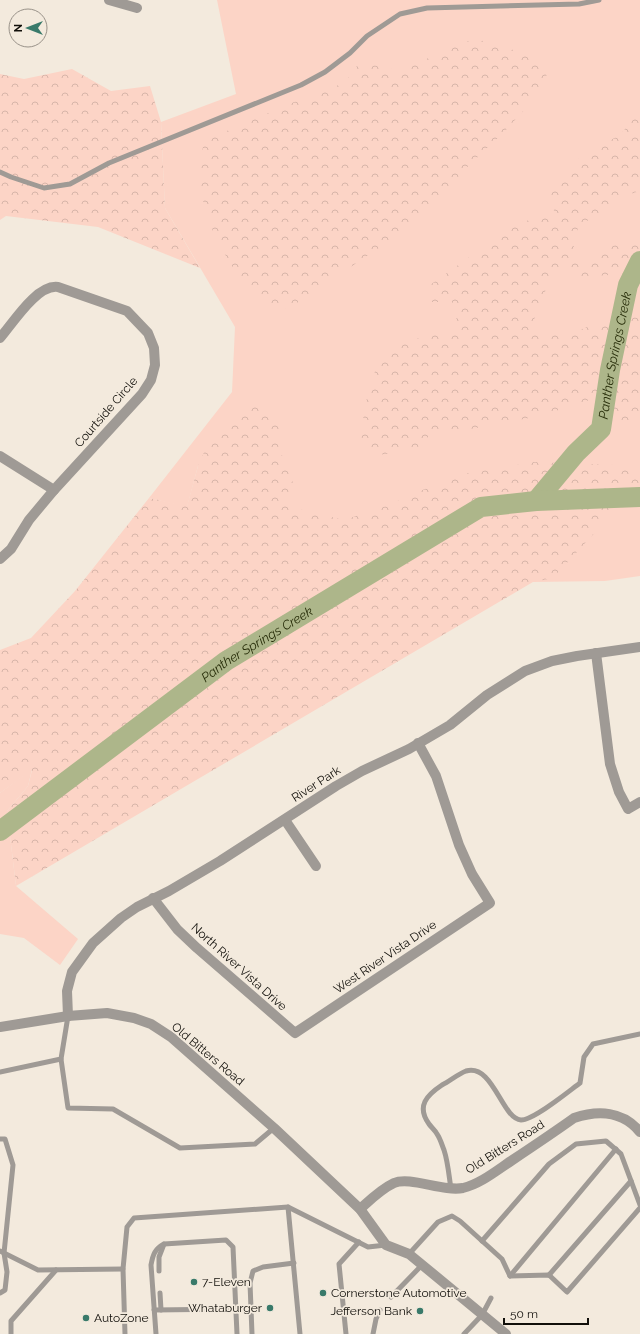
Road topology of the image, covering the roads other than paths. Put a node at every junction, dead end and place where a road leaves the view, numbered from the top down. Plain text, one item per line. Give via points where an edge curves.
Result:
1 (110, 0) edge
2 (599, 0) edge
3 (580, 2) edge
4 (137, 8) dead end
5 (0, 172) edge
6 (0, 338) edge
7 (0, 456) edge
8 (54, 490) junction
9 (0, 559) edge
10 (640, 647) edge
11 (596, 653) junction
12 (418, 743) junction
13 (640, 802) edge
14 (285, 820) junction
15 (316, 866) dead end
16 (154, 898) junction
17 (68, 1016) junction
18 (0, 1027) edge
19 (295, 1033) joint
20 (640, 1034) edge
21 (61, 1059) junction
22 (0, 1072) edge
23 (274, 1128) junction
24 (640, 1132) edge
25 (0, 1139) edge
26 (616, 1149) junction
27 (631, 1181) junction
28 (451, 1189) junction
29 (640, 1205) edge
30 (288, 1207) junction
31 (640, 1208) edge
32 (360, 1209) junction
33 (482, 1241) junction
34 (358, 1242) junction
35 (164, 1244) junction
36 (386, 1245) junction
37 (2, 1252) edge
38 (409, 1254) junction
39 (294, 1263) junction
40 (423, 1264) junction
41 (123, 1269) junction
42 (56, 1270) junction
43 (159, 1271) dead end
44 (549, 1274) junction
45 (510, 1276) junction
46 (0, 1293) edge
47 (160, 1293) dead end
48 (391, 1297) dead end
49 (491, 1298) dead end
50 (236, 1308) junction
51 (154, 1310) junction
52 (161, 1310) junction
53 (380, 1310) dead end
54 (482, 1315) junction
55 (11, 1334) edge
56 (125, 1334) edge
57 (156, 1334) edge
58 (237, 1334) edge
59 (252, 1334) edge
60 (300, 1334) edge
61 (346, 1334) edge
62 (374, 1334) edge
63 (464, 1334) edge
64 (506, 1334) edge

1 - 4 street
2 - 3 lane
3 - 5 lane via 427,8 400,14 367,36 350,54 325,72 301,85 109,163 70,184 44,188
6 - 8 street, Courtside Circle via 33,298 42,290 53,287 127,311 148,334 154,348 155,365 151,380 142,394
7 - 8 street
8 - 9 street, Courtside Circle via 29,520 11,549
10 - 11 street, River Park
11 - 12 street, River Park via 524,671 487,695 450,725
11 - 13 street via 610,764 619,792 628,809
12 - 14 street, River Park via 336,786
12 - 19 street, West River Vista Drive via 436,776 459,845 472,874 490,903
14 - 15 street
14 - 16 street, River Park
16 - 17 street, River Park via 121,918 93,943 72,972 67,991
16 - 19 street, North River Vista Drive via 177,929
17 - 18 street, Old Bitters Road
17 - 21 lane
17 - 23 street, Old Bitters Road via 107,1013 151,1024 171,1037
20 - 28 lane via 593,1044 584,1057 580,1083 532,1117 522,1120 514,1118 489,1081 480,1073 471,1070 433,1092 424,1102 423,1109 444,1151
21 - 22 lane
21 - 23 lane via 68,1108 113,1109 180,1148 255,1144
23 - 32 street, Old Bitters Road
24 - 28 street, Old Bitters Road via 627,1119 606,1113 586,1114 574,1118 474,1184
25 - 37 lane via 5,1139 13,1165
26 - 27 lane via 622,1154
26 - 33 lane via 606,1140 576,1144 549,1164
26 - 45 lane
27 - 29 lane
27 - 44 lane
28 - 32 street, Old Bitters Road via 405,1181 395,1183
30 - 34 lane
30 - 39 lane
30 - 41 lane via 134,1218 126,1227
31 - 44 lane via 567,1292
32 - 36 street, Old Bitters Road
33 - 38 lane via 460,1220 452,1216 438,1222
33 - 45 lane via 502,1259
34 - 36 lane via 368,1247
34 - 61 lane via 340,1264
35 - 43 lane via 159,1256
35 - 50 lane via 226,1240 233,1246
35 - 51 lane via 157,1248 152,1257
36 - 38 street
37 - 42 lane via 38,1270
37 - 46 lane via 7,1272 4,1290
38 - 40 street
39 - 59 lane via 263,1267 253,1271 250,1283
39 - 60 lane
40 - 48 lane
40 - 54 street
41 - 42 lane
41 - 56 lane
42 - 55 lane via 11,1321
44 - 45 lane
47 - 52 lane
49 - 54 lane
50 - 52 lane
50 - 58 lane
51 - 52 lane
51 - 57 lane
53 - 62 lane
54 - 63 lane
54 - 64 street

